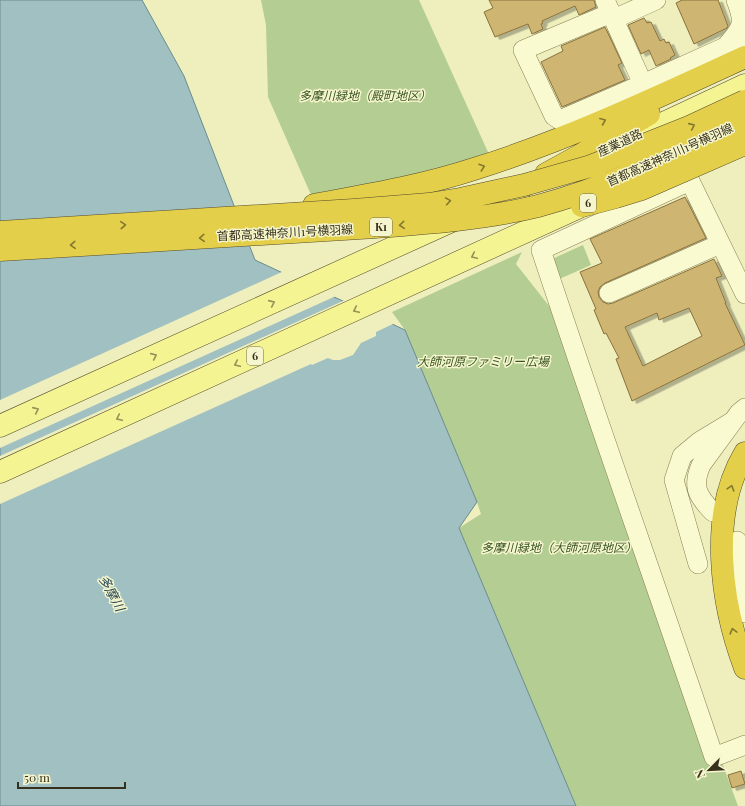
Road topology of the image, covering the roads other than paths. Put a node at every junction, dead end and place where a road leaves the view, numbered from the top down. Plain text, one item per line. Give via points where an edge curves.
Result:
1 (656, 0) edge
2 (736, 0) edge
3 (610, 11) edge
4 (745, 38) edge
5 (736, 51) edge
6 (745, 68) edge
7 (643, 84) junction
8 (745, 85) edge
9 (745, 101) edge
10 (745, 122) edge
11 (648, 130) junction
12 (745, 130) edge
13 (745, 144) edge
14 (667, 167) junction
15 (690, 181) junction
16 (495, 197) junction
17 (250, 217) junction
18 (430, 223) junction
19 (0, 232) edge
20 (720, 244) junction
21 (0, 250) edge
22 (609, 294) dead end
23 (745, 294) edge
24 (739, 414) edge
25 (0, 426) edge
26 (745, 453) edge
27 (0, 472) edge
28 (713, 512) dead end
29 (737, 541) dead end
30 (698, 564) dead end
31 (745, 613) edge
32 (745, 668) edge
33 (745, 745) edge

1 - 3 street
2 - 5 street via 742,12 742,23
3 - 7 street
3 - 7 street via 523,50 554,116 560,120
4 - 5 street
5 - 7 street
17 -> 5 highway, bridge via 404,188 473,170 622,113
6 - 16 highway, bridge via 651,113 546,174
8 - 11 main road, 産業道路
16 -> 9 highway, 首都高速神奈川1号横羽線 / K1, bridge via 591,166 689,127
10 - 18 highway, 首都高速神奈川1号横羽線 / K1, bridge via 594,189 508,212
11 - 14 street
11 - 16 main road, 産業道路
12 - 14 main road, 6
13 - 18 highway, bridge via 642,189 545,215 486,222
14 - 15 street via 688,177
14 -> 27 main road, 6
15 - 20 street
15 - 33 street via 541,250 714,757
17 -> 16 highway, 首都高速神奈川1号横羽線 / K1, bridge
25 -> 16 main road, 産業道路, bridge
19 -> 17 highway, 首都高速神奈川1号横羽線 / K1, bridge
18 -> 21 highway, 首都高速神奈川1号横羽線 / K1, bridge
20 - 22 street
20 - 23 street via 738,268
24 - 28 street via 697,474 696,487 703,502
24 - 30 street via 682,456 674,480
32 -> 26 highway via 730,620 722,545 727,499
29 - 31 street via 741,600

